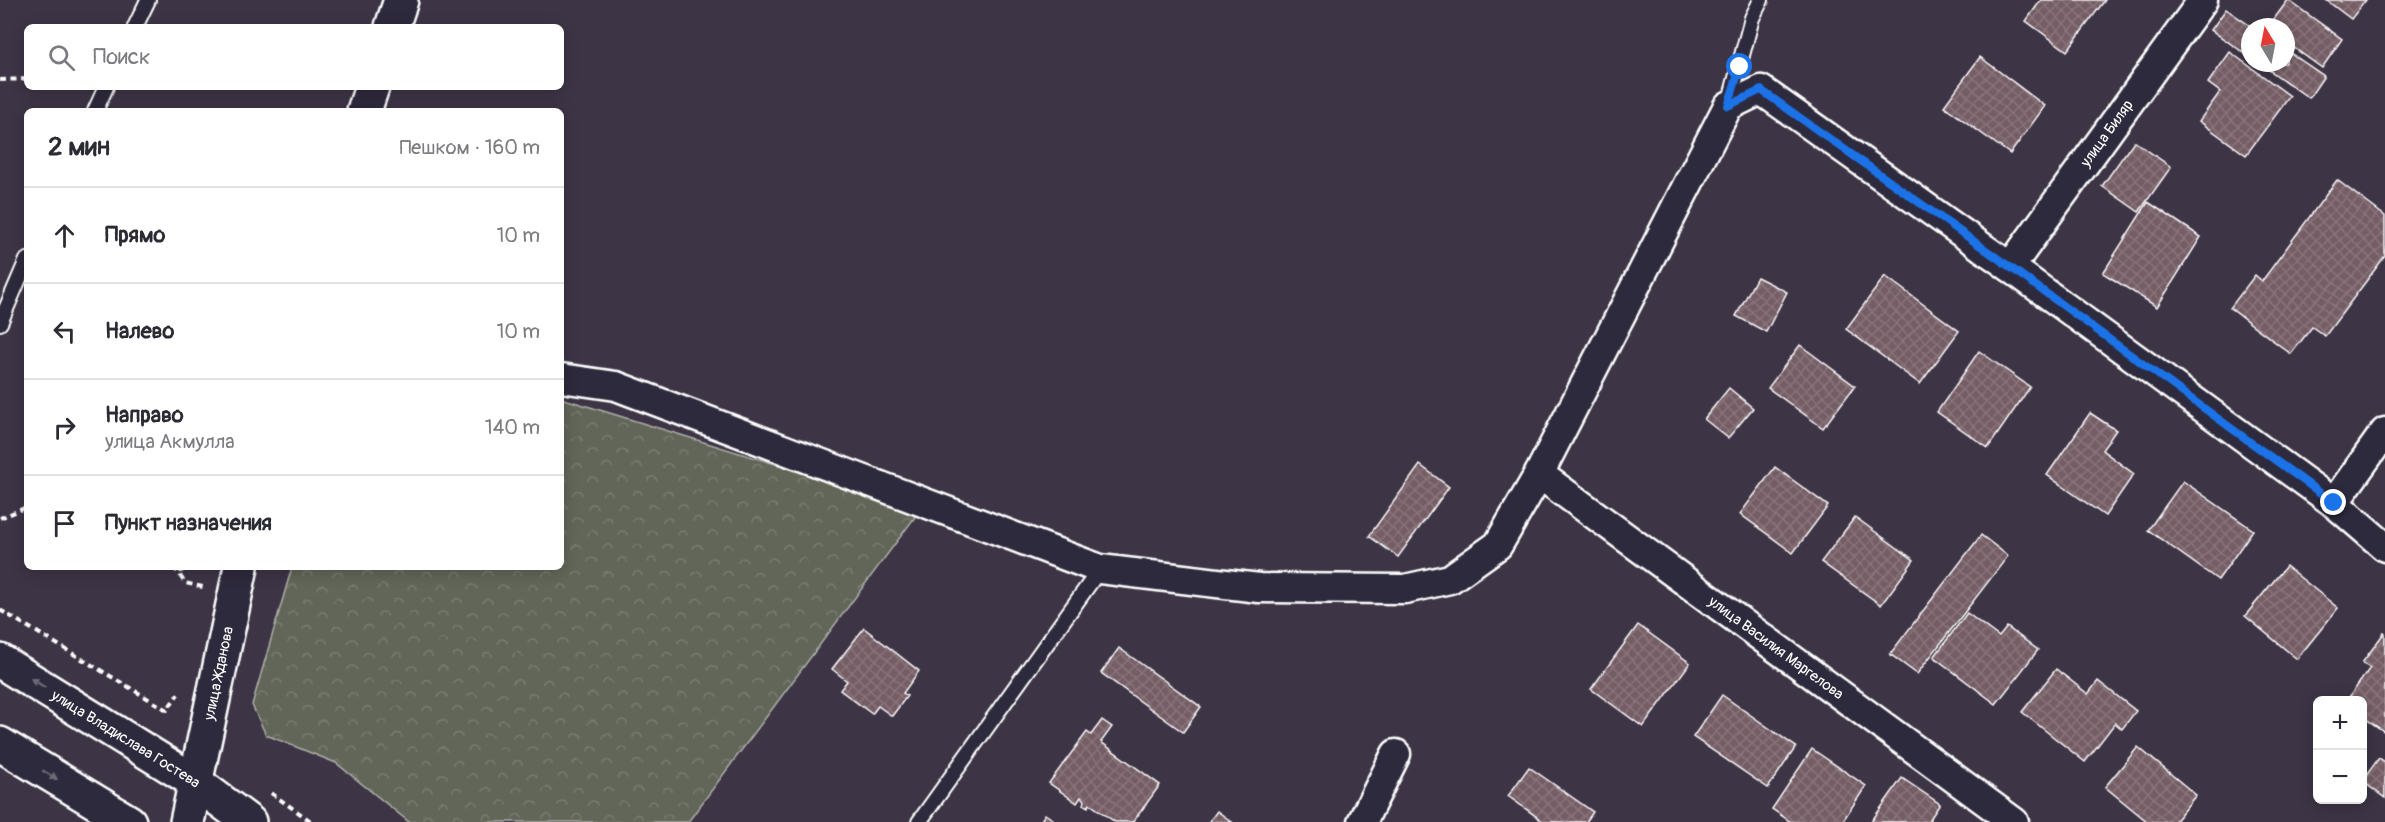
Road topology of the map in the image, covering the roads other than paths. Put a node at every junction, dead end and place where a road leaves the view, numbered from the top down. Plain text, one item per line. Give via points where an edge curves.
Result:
1 (148, 0) edge
2 (401, 0) edge
3 (1761, 0) edge
4 (2203, 0) edge
5 (136, 24) edge
6 (393, 24) edge
7 (105, 90) edge
8 (371, 90) edge
9 (1728, 106) junction
10 (96, 108) edge
11 (365, 108) edge
12 (24, 267) edge
13 (2010, 267) junction
14 (0, 323) edge
15 (564, 378) edge
16 (2385, 432) edge
17 (1539, 474) junction
18 (2334, 503) junction
19 (2385, 547) edge
20 (1100, 569) junction
21 (240, 570) edge
22 (0, 661) edge
23 (0, 744) edge
24 (1396, 754) dead end
25 (194, 782) junction
26 (129, 822) edge
27 (187, 822) edge
28 (249, 822) edge
29 (919, 822) edge
30 (1362, 822) edge
31 (2014, 822) edge

1 - 5 lane
2 - 6 main road
3 - 9 lane via 1752,18
4 - 13 street, улица Биляр
7 - 10 lane
8 - 11 main road
9 - 13 street via 1761,90
9 - 17 street
12 - 14 lane
13 - 18 street
15 - 20 street via 616,386
16 - 18 street
17 - 20 street via 1498,544 1450,579 1405,589 1260,588
17 - 31 street, улица Василия Маргелова
18 - 19 street
20 - 29 lane
21 - 25 main road, улица Жданова
25 -> 22 main road, улица Владислава Гостева
23 -> 26 main road
24 - 30 street
25 - 27 main road, улица Жданова
25 - 28 main road, улица Владислава Гостева

